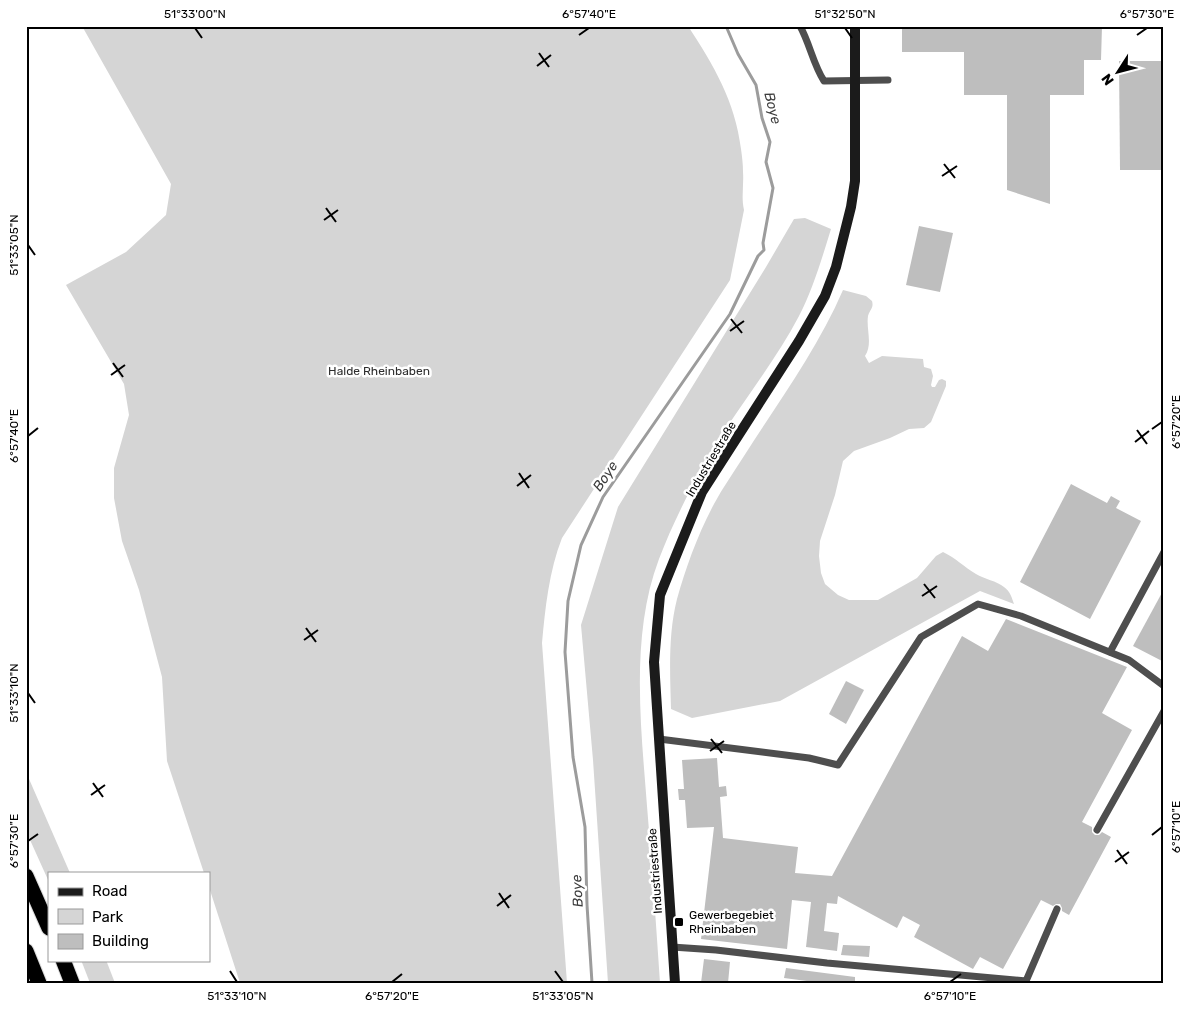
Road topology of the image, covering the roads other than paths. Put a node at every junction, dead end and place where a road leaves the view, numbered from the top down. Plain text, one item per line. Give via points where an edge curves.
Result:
1 (800, 26) edge
2 (855, 26) edge
3 (888, 80) dead end
4 (855, 81) junction
5 (1164, 552) edge
6 (1110, 652) junction
7 (1164, 686) edge
8 (1164, 712) edge
9 (659, 739) junction
10 (1097, 830) dead end
11 (26, 876) edge
12 (1057, 909) dead end
13 (48, 926) edge
14 (672, 947) junction
15 (26, 951) edge
16 (63, 962) edge
17 (39, 983) edge
18 (72, 983) edge
19 (675, 983) edge

1 - 4 lane via 824,81
2 - 4 street, Industriestraße
3 - 4 lane
4 - 9 street, Industriestraße via 854,190 836,267 825,296 800,341 702,492 660,594 654,662
5 - 6 lane
6 - 7 lane via 1130,660
6 - 9 lane via 1021,616 978,604 921,637 838,765 809,758
8 - 10 lane
9 - 14 street, Industriestraße
11 - 13 highway
12 - 14 lane via 1026,981
14 - 19 street, Industriestraße
15 - 17 highway
16 - 18 highway

